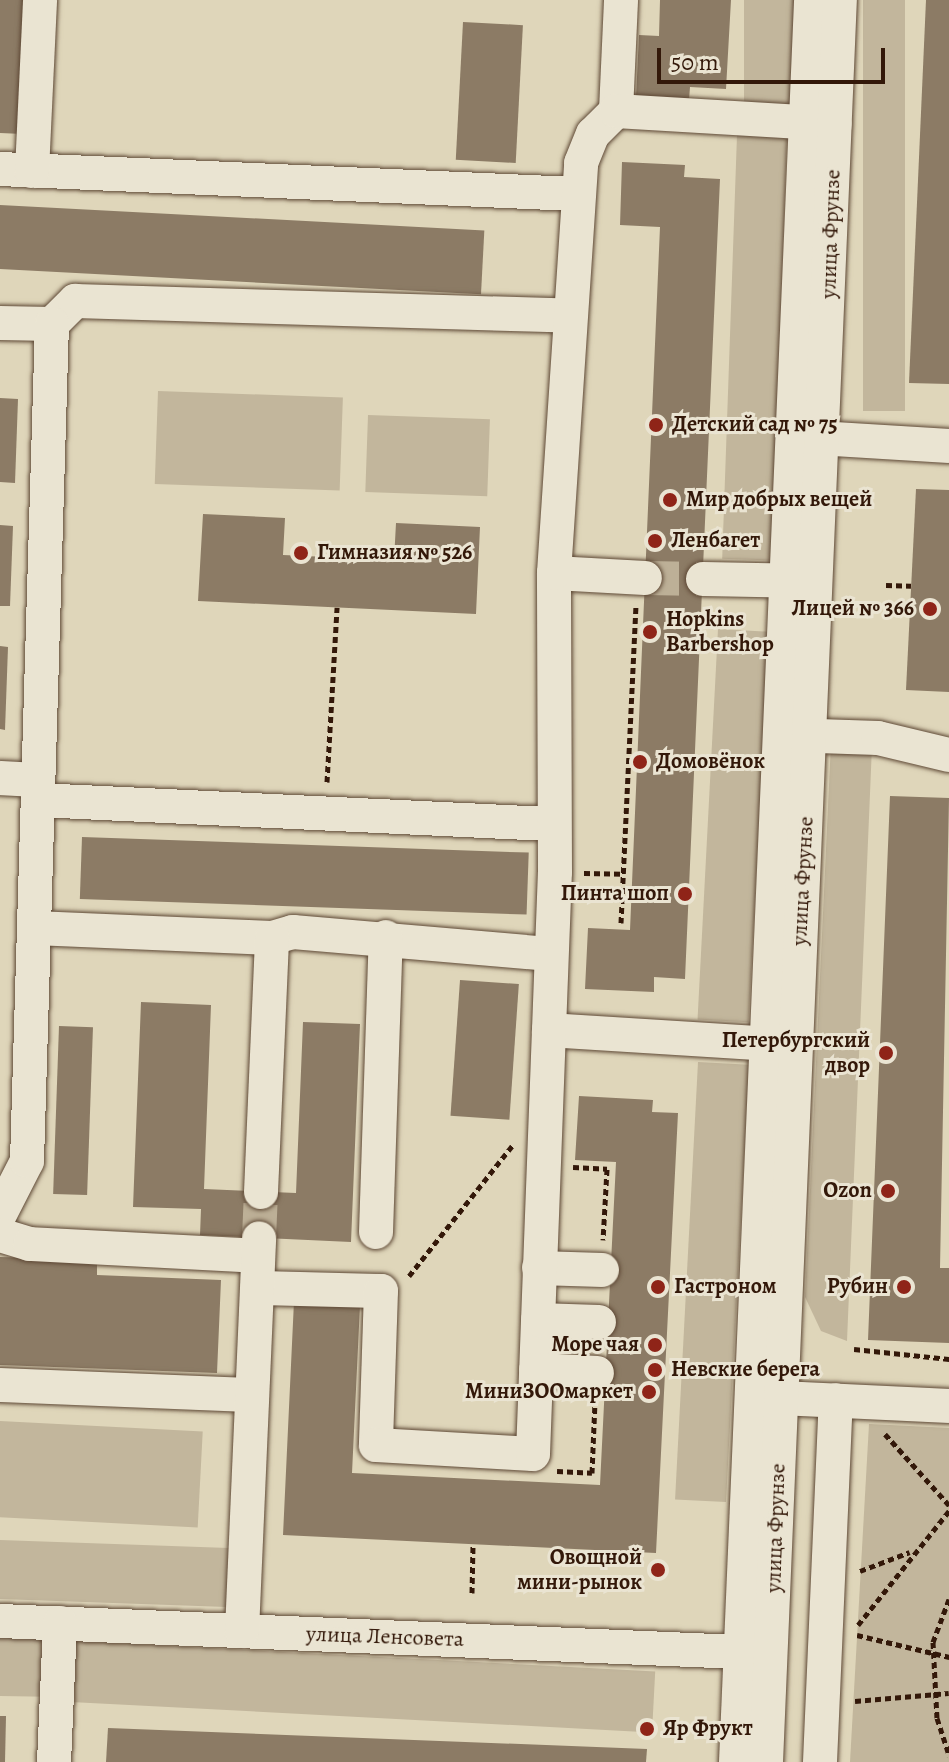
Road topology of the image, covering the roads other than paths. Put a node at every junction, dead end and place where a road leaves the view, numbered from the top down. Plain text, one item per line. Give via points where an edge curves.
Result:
1 (40, 0) edge
2 (621, 0) edge
3 (811, 0) edge
4 (840, 0) edge
5 (616, 111) junction
6 (820, 124) junction
7 (16, 170) edge
8 (575, 194) junction
9 (567, 316) junction
10 (0, 323) edge
11 (52, 324) junction
12 (807, 437) junction
13 (949, 446) edge
14 (554, 573) junction
15 (641, 578) tunnel mouth
16 (703, 579) tunnel mouth
17 (801, 581) junction
18 (795, 736) junction
19 (949, 755) edge
20 (0, 778) edge
21 (36, 790) junction
22 (549, 824) junction
23 (34, 928) junction
24 (386, 937) junction
25 (272, 938) junction
26 (551, 954) junction
27 (549, 1030) junction
28 (781, 1045) junction
29 (261, 1192) tunnel mouth
30 (0, 1214) edge
31 (376, 1232) dead end
32 (0, 1235) edge
33 (258, 1261) junction
34 (539, 1268) junction
35 (602, 1270) dead end
36 (538, 1320) junction
37 (599, 1322) dead end
38 (536, 1370) junction
39 (597, 1373) dead end
40 (0, 1385) edge
41 (251, 1395) junction
42 (766, 1397) junction
43 (836, 1400) junction
44 (949, 1406) edge
45 (0, 1621) edge
46 (60, 1623) junction
47 (242, 1631) junction
48 (756, 1652) junction
49 (54, 1762) edge
50 (736, 1762) edge
51 (766, 1762) edge
52 (820, 1762) edge

1 - 7 street
2 - 5 street
3 - 6 street, улица Фрунзе
4 - 6 street, улица Фрунзе
5 - 6 street
5 - 8 street via 593,134
6 - 12 street, улица Фрунзе
7 - 8 street
8 - 9 street
9 - 11 street via 75,301
9 - 14 street
10 - 11 street
11 - 21 street
12 - 13 street
12 - 17 street, улица Фрунзе
14 - 15 street
14 - 22 street
16 - 17 street
17 - 18 street, улица Фрунзе
18 - 19 street via 878,738
18 - 28 street, улица Фрунзе
20 - 21 street
21 - 22 street
21 - 23 street
22 - 26 street
23 - 25 street
23 - 30 street via 27,1161
24 - 25 street via 293,932
24 - 26 street
24 - 31 street
25 - 29 street
26 - 27 street
27 - 28 street
27 - 34 street
28 - 42 street, улица Фрунзе
32 - 33 street via 30,1244
33 - 38 street via 381,1291 376,1445 533,1454
33 - 41 street
34 - 35 street
34 - 36 street
36 - 37 street
36 - 38 street
38 - 39 street
40 - 41 street
41 - 47 street
42 - 43 street
42 - 48 street, улица Фрунзе
43 - 44 street
43 - 52 street
45 - 46 street, улица Ленсовета
46 - 47 street, улица Ленсовета
46 - 49 street
47 - 48 street, улица Ленсовета
48 - 50 street, улица Фрунзе
48 - 51 street, улица Фрунзе

